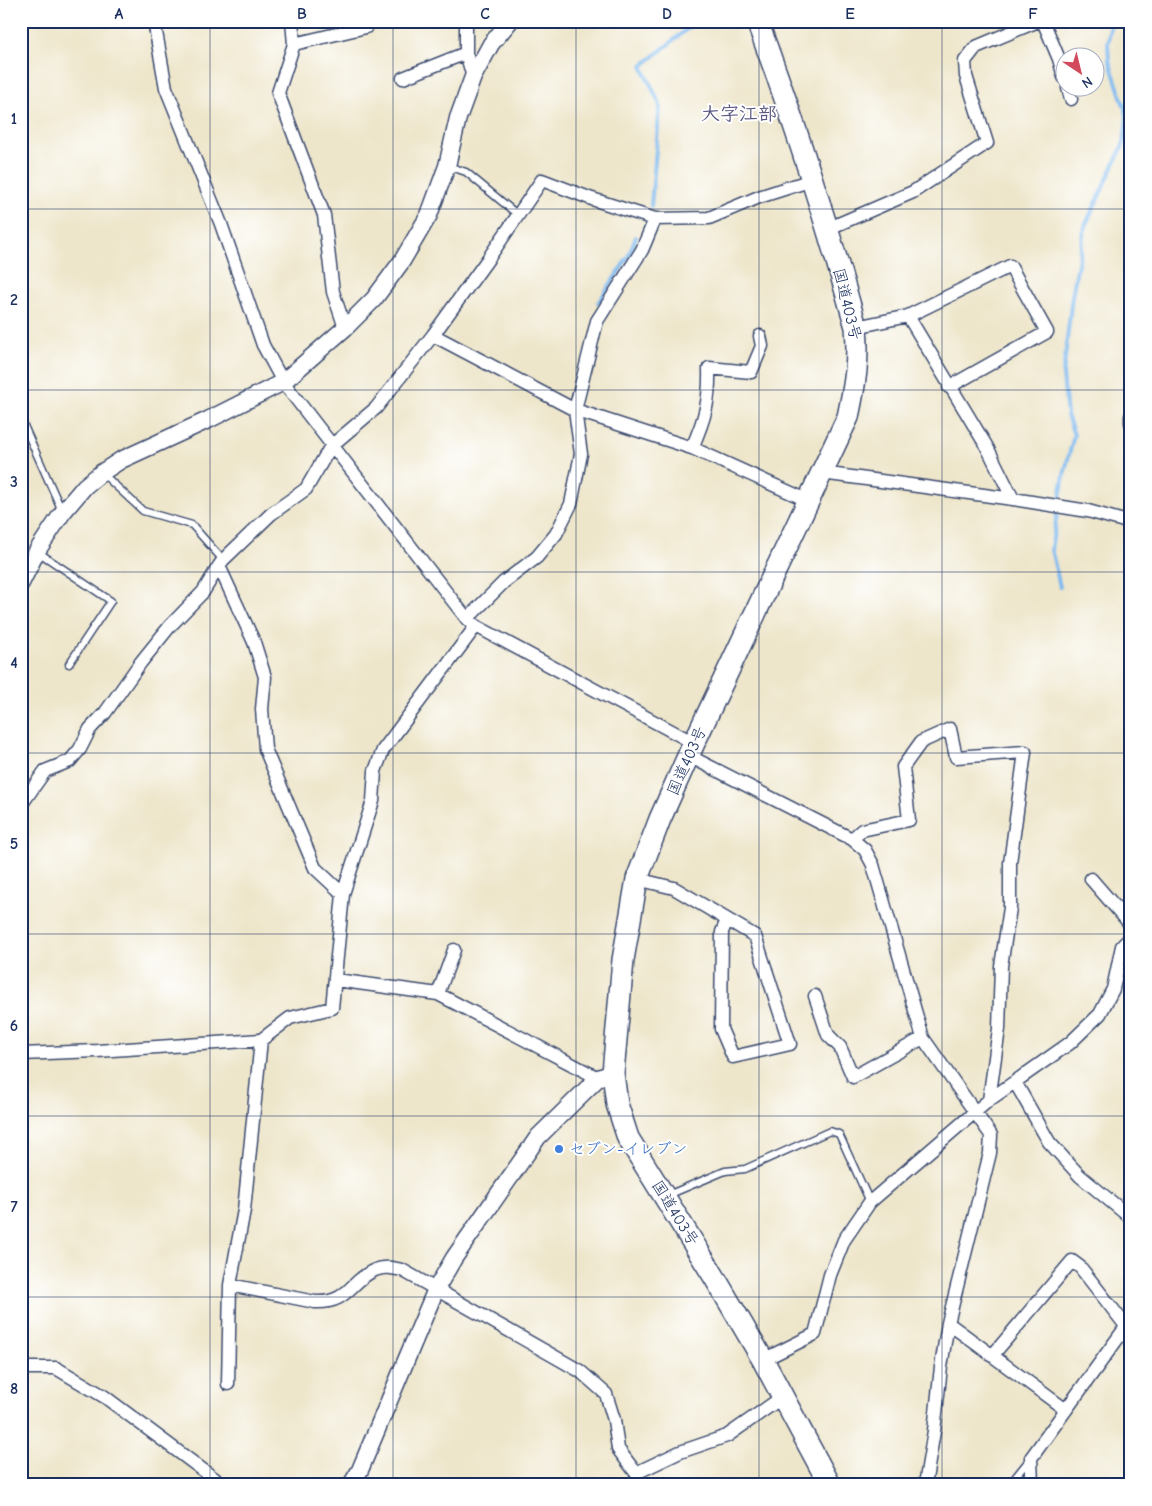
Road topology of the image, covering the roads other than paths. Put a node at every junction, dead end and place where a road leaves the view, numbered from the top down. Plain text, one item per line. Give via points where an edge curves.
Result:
1 (154, 21) edge
2 (292, 21) edge
3 (466, 21) edge
4 (510, 21) edge
5 (757, 21) edge
6 (1038, 21) edge
7 (1043, 21) edge
8 (366, 26) dead end
9 (294, 44) junction
10 (1054, 48) edge
11 (466, 53) junction
12 (473, 77) junction
13 (403, 78) dead end
14 (447, 166) junction
15 (812, 180) junction
16 (518, 215) junction
17 (655, 219) junction
18 (827, 229) junction
19 (908, 316) junction
20 (856, 327) junction
21 (345, 328) junction
22 (433, 335) junction
23 (760, 336) dead end
24 (283, 382) junction
25 (949, 387) junction
26 (575, 410) junction
27 (1131, 416) edge
28 (21, 419) edge
29 (1131, 423) edge
30 (331, 446) junction
31 (692, 448) junction
32 (101, 472) junction
33 (822, 473) junction
34 (1013, 499) junction
35 (808, 501) junction
36 (63, 512) junction
37 (1131, 522) edge
38 (37, 552) junction
39 (221, 563) junction
40 (21, 583) edge
41 (472, 622) junction
42 (68, 664) dead end
43 (691, 750) junction
44 (21, 805) edge
45 (852, 839) junction
46 (637, 878) junction
47 (1091, 879) dead end
48 (343, 894) junction
49 (727, 920) junction
50 (1131, 925) edge
51 (1131, 937) edge
52 (454, 950) dead end
53 (336, 980) junction
54 (438, 994) junction
55 (815, 996) dead end
56 (923, 1038) junction
57 (261, 1040) junction
58 (21, 1054) edge
59 (605, 1075) junction
60 (1016, 1082) junction
61 (989, 1100) junction
62 (976, 1112) junction
63 (665, 1196) junction
64 (870, 1202) junction
65 (1131, 1218) edge
66 (230, 1285) junction
67 (436, 1289) junction
68 (948, 1323) junction
69 (1129, 1323) edge
70 (992, 1356) junction
71 (764, 1360) junction
72 (21, 1368) edge
73 (228, 1384) dead end
74 (784, 1396) junction
75 (1066, 1410) junction
76 (1031, 1458) junction
77 (224, 1485) edge
78 (351, 1485) edge
79 (830, 1485) edge
80 (925, 1485) edge
81 (1009, 1485) edge
82 (1032, 1485) edge

1 - 24 street via 166,88 221,224 263,345
2 - 9 street
3 - 11 street
4 - 12 street via 491,44
5 - 15 highway, 国道403号
6 - 18 street via 976,47 965,60 966,76 988,143 913,192
7 - 10 street
8 - 9 street
9 - 21 street via 278,93 324,215 333,292
11 - 12 street
11 - 13 street
12 - 14 street via 458,118
14 - 16 lane via 466,172
14 - 21 street via 429,216 402,261 374,299
15 - 17 street via 709,218
15 - 18 highway, 国道403号
16 - 17 street via 542,180
16 - 22 street
17 - 26 street via 642,250 597,321
18 - 20 highway, 国道403号
19 - 20 street
19 - 25 street
19 - 25 street via 1010,266 1047,332
20 - 33 highway, 国道403号 via 856,380 848,417
21 - 24 street
22 - 26 street
22 - 30 street via 376,408
23 - 31 street via 762,346 751,372 710,368 710,390 704,420
24 - 30 street
24 - 32 street
25 - 34 street via 987,447
26 - 31 street
26 - 41 street via 581,454 571,504 556,534 537,557 504,582
27 - 29 street
28 - 36 lane
30 - 39 street via 306,489 271,514
30 - 41 street
31 - 35 street
32 - 36 street
32 - 39 lane via 143,511 192,525
33 - 34 street
33 - 35 highway, 国道403号
34 - 37 street via 1088,510
35 - 43 highway, 国道403号
36 - 38 street
38 - 40 street
38 - 42 lane via 111,601
39 - 44 street via 203,592 170,626 105,713 90,728 80,749 70,761 45,771
39 - 48 street via 265,677 262,709 265,749 314,868
41 - 43 street
41 - 48 street via 383,750 375,771 373,801
43 - 45 street
43 - 46 highway, 国道403号
45 - 56 street via 865,850 873,865
45 - 61 street via 862,830 909,820 903,767 921,742 950,729 956,757 1025,752 1010,863 1010,908 1001,966 999,1029
46 - 49 street via 674,888
46 - 59 highway, 国道403号
47 - 50 street
48 - 53 street
49 - 49 street via 755,936 790,1044 733,1056 721,1029 722,932
51 - 60 street via 1122,946 1113,989 1100,1014 1070,1043
52 - 54 street
53 - 54 street
53 - 57 street via 332,1008 290,1018
54 - 59 street
55 - 56 street via 828,1035 840,1047 853,1077
56 - 62 street
57 - 58 street
57 - 66 street via 244,1210
59 - 63 highway, 国道403号 via 628,1138
59 - 67 street via 538,1138
60 - 61 street
60 - 65 street via 1050,1142 1080,1176
61 - 62 street
62 - 64 street
62 - 68 street via 991,1135 990,1153
63 - 64 lane via 725,1172 745,1169 830,1131 839,1134
63 - 71 highway, 国道403号
64 - 71 street via 844,1240 830,1275 815,1334
66 - 67 street via 328,1303 376,1270 387,1268 402,1270
66 - 73 street
67 - 74 street via 572,1366 606,1394 618,1449 636,1473 680,1452 727,1436
67 - 78 street
68 - 70 street
68 - 80 street
69 - 70 street via 1072,1261
69 - 75 street
70 - 75 street
71 - 74 highway, 国道403号
72 - 77 street via 56,1368 97,1392
74 - 79 highway, 国道403号
75 - 76 street
76 - 81 lane
76 - 82 street

